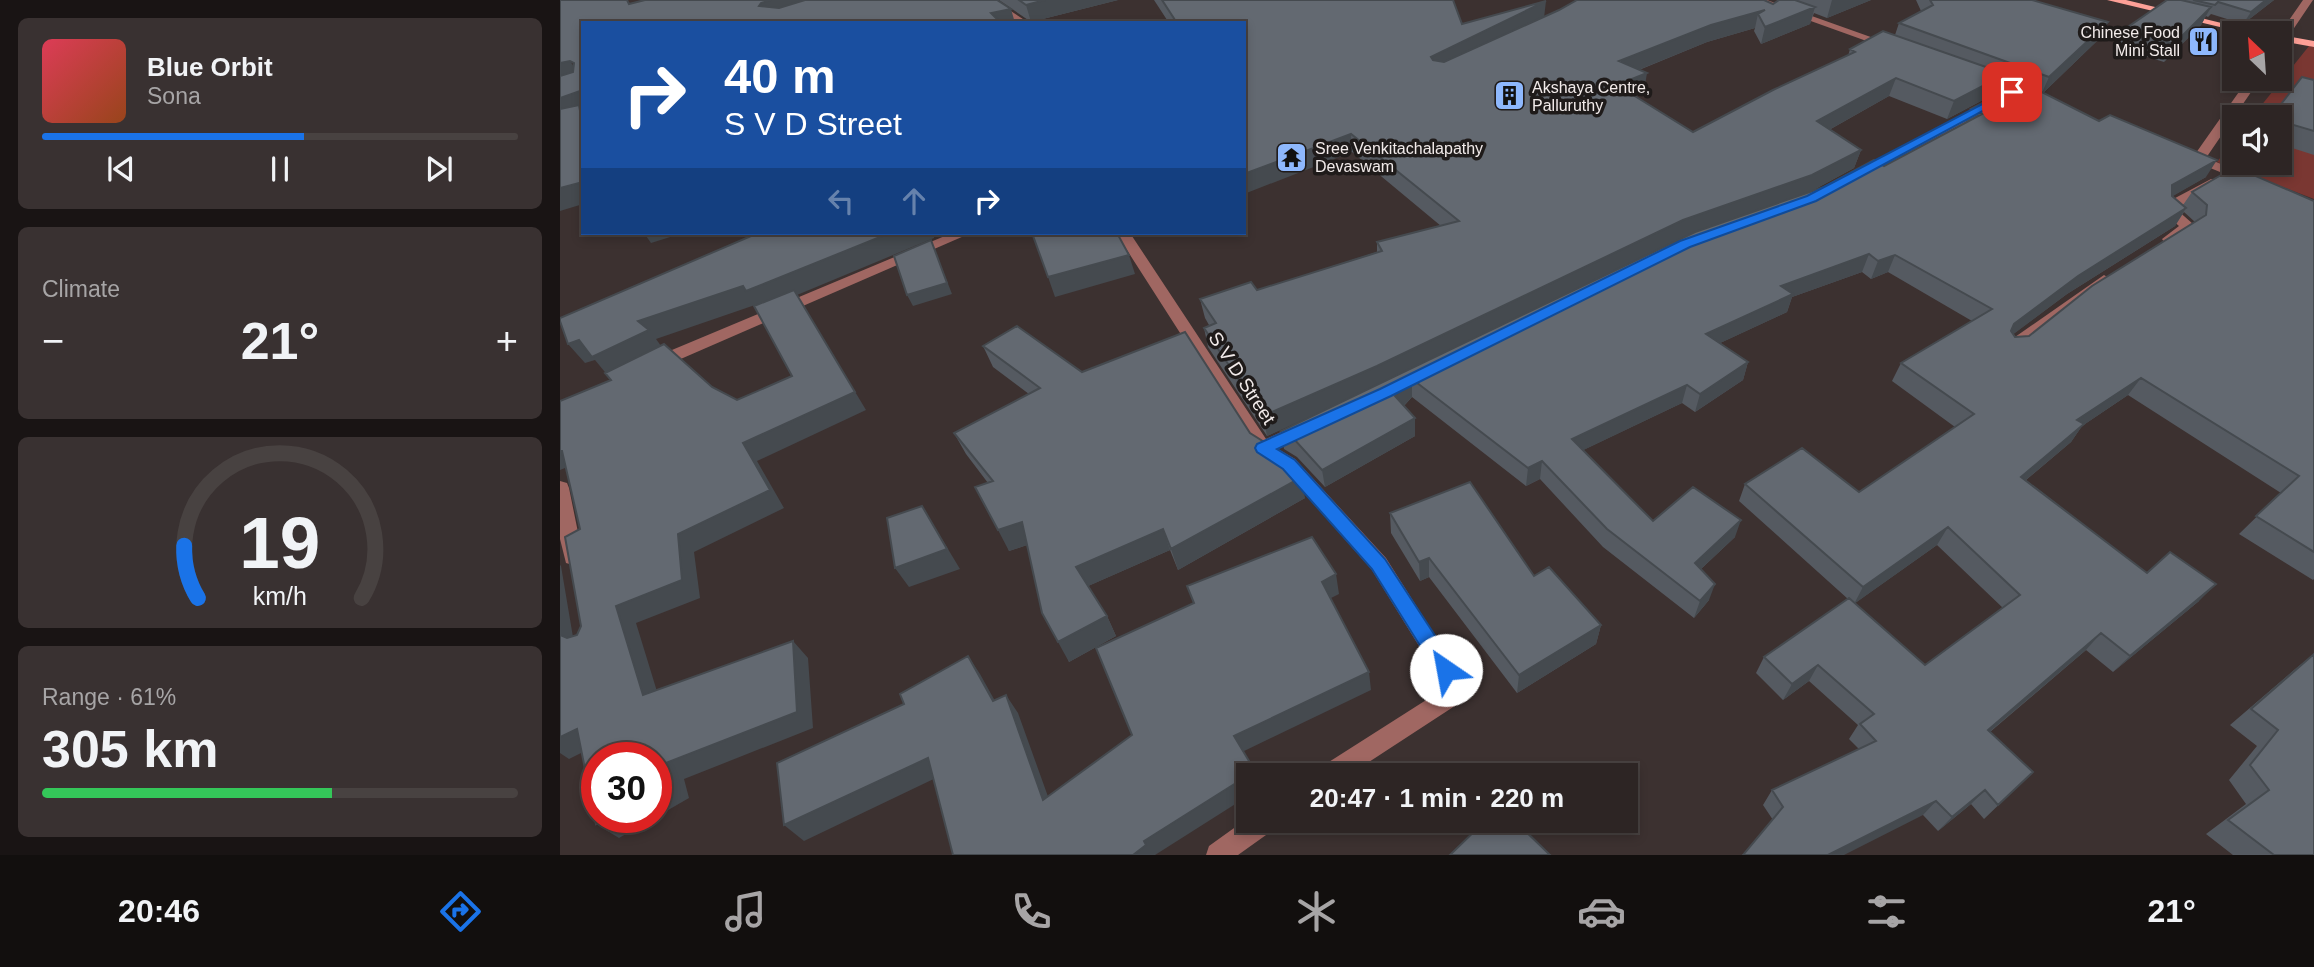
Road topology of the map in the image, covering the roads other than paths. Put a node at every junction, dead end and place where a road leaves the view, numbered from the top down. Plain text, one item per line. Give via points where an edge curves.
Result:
1 (987, 0) edge
2 (1757, 0) edge
3 (2112, 0) edge
4 (2308, 0) edge
5 (1021, 21) edge
6 (2292, 23) edge
7 (2222, 25) edge
8 (2292, 41) edge
9 (2314, 44) edge
10 (1898, 48) edge
11 (2245, 91) edge
12 (2001, 99) edge
13 (2234, 105) edge
14 (2222, 120) edge
15 (2222, 169) edge
16 (2225, 175) edge
17 (2238, 175) edge
18 (1847, 180) edge
19 (2266, 186) edge
20 (959, 235) edge
21 (1124, 235) edge
22 (2155, 247) edge
23 (2121, 269) edge
24 (2011, 348) edge
25 (639, 371) edge
26 (1324, 420) edge
27 (1263, 448) junction
28 (560, 488) edge
29 (576, 576) edge
30 (1348, 763) edge
31 (1248, 833) edge
32 (1218, 855) edge

1 - 5 street
2 - 10 street
3 - 7 main road
4 - 6 street
8 - 9 main road
11 - 13 street
12 - 18 street
14 - 15 street via 2192,158
16 - 22 street via 2167,208 2188,227
17 - 19 street
20 - 25 street
21 - 27 street, S V D Street
23 - 24 street
26 - 27 street, S V D Street
27 - 30 street via 1289,464 1379,564 1459,691
28 - 29 street
31 - 32 street

